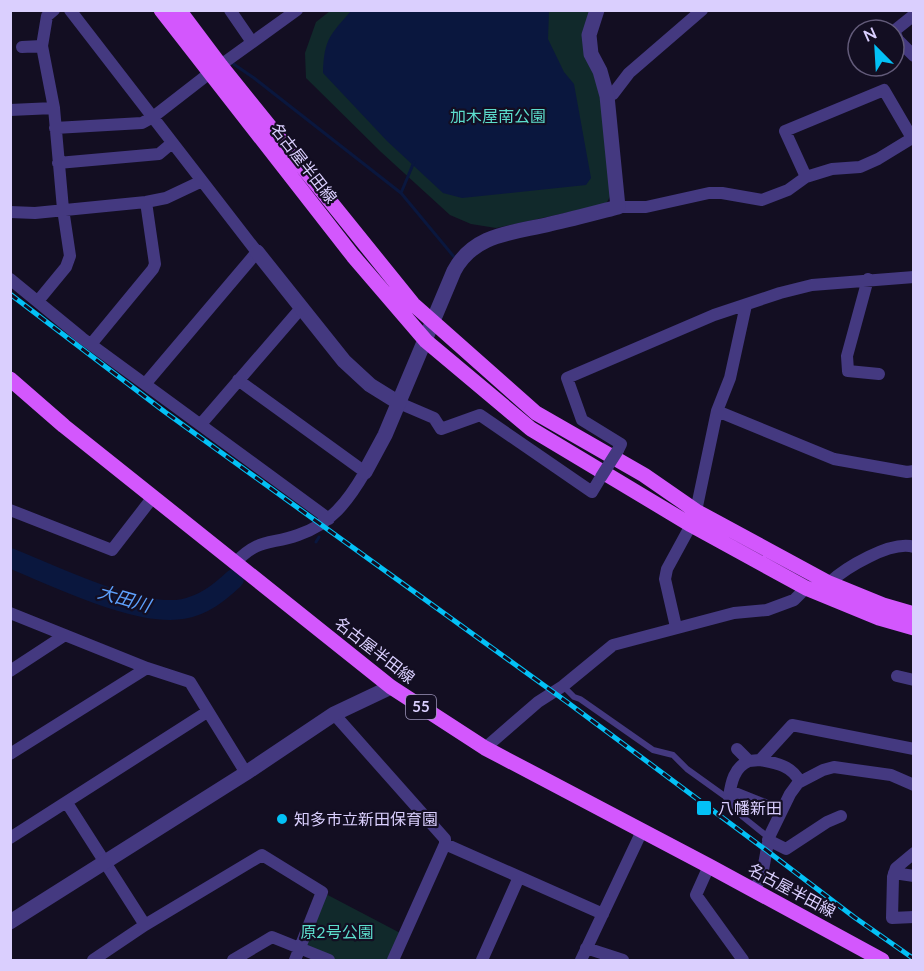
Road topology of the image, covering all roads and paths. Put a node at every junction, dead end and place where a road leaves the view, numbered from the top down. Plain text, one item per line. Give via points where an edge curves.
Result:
1 (54, 10) edge
2 (70, 10) edge
3 (161, 10) edge
4 (179, 10) edge
5 (230, 10) edge
6 (297, 10) edge
7 (597, 10) edge
8 (702, 10) edge
9 (914, 15) edge
10 (252, 42) junction
11 (42, 46) junction
12 (22, 47) dead end
13 (914, 56) edge
14 (216, 69) junction
15 (607, 96) junction
16 (54, 108) junction
17 (10, 110) edge
18 (153, 117) junction
19 (55, 128) junction
20 (913, 138) edge
21 (172, 143) junction
22 (58, 163) junction
23 (806, 177) junction
24 (201, 181) junction
25 (146, 202) junction
26 (618, 207) junction
27 (63, 209) junction
28 (10, 212) edge
29 (257, 252) junction
30 (914, 277) edge
31 (10, 279) edge
32 (868, 279) junction
33 (38, 301) junction
34 (746, 305) junction
35 (302, 307) junction
36 (432, 322) junction
37 (426, 341) junction
38 (92, 343) junction
39 (879, 374) dead end
40 (10, 379) edge
41 (238, 380) junction
42 (146, 383) junction
43 (399, 404) junction
44 (717, 411) junction
45 (201, 424) junction
46 (914, 471) edge
47 (365, 472) junction
48 (153, 497) junction
49 (10, 510) edge
50 (694, 518) junction
51 (329, 519) junction
52 (914, 547) edge
53 (236, 562) junction
54 (829, 583) junction
55 (806, 588) junction
56 (10, 614) edge
57 (914, 614) edge
58 (676, 627) junction
59 (914, 628) edge
60 (65, 635) junction
61 (147, 668) junction
62 (10, 671) edge
63 (897, 675) dead end
64 (914, 681) edge
65 (563, 686) junction
66 (391, 687) junction
67 (207, 712) junction
68 (334, 714) junction
69 (485, 748) junction
70 (736, 749) dead end
71 (914, 750) edge
72 (10, 753) edge
73 (754, 760) junction
74 (246, 773) junction
75 (800, 782) junction
76 (914, 785) edge
77 (729, 795) junction
78 (66, 803) junction
79 (780, 814) junction
80 (841, 816) dead end
81 (642, 831) junction
82 (10, 838) edge
83 (768, 839) junction
84 (445, 844) junction
85 (914, 853) edge
86 (105, 861) junction
87 (710, 866) junction
88 (894, 873) junction
89 (914, 876) edge
90 (519, 877) junction
91 (755, 891) junction
92 (603, 914) junction
93 (914, 917) edge
94 (10, 922) edge
95 (145, 925) junction
96 (300, 947) junction
97 (586, 948) junction
98 (93, 960) edge
99 (233, 960) edge
100 (295, 960) edge
101 (329, 960) edge
102 (393, 960) edge
103 (482, 960) edge
104 (581, 960) edge
105 (623, 960) edge
106 (743, 960) edge
107 (882, 960) edge

1 - 11 street via 47,16
2 - 18 street
3 - 14 main road, 名古屋半田線
4 - 14 main road, 名古屋半田線
5 - 10 street
6 - 10 street
7 - 15 street via 589,35 591,54
8 - 15 street via 629,73 614,94
9 - 13 street via 894,31
10 - 14 street
11 - 12 street
11 - 16 street
14 - 18 street
14 - 36 main road, 名古屋半田線
14 - 37 main road, 名古屋半田線 via 353,256
15 - 26 street
16 - 17 street
16 - 19 street
18 - 19 street via 142,123
18 - 21 street
19 - 22 street
20 - 23 street via 860,167
20 - 23 street via 884,90 785,131
21 - 22 street via 159,154
21 - 24 street
22 - 27 street
23 - 26 street via 788,190 762,200 709,193 646,207
24 - 25 street via 166,198
24 - 29 street
25 - 27 street
25 - 38 street via 155,264
26 - 36 street via 498,234 476,245 458,263
27 - 28 street
27 - 33 street via 69,261
29 - 35 street
29 - 42 street
30 - 32 street
31 - 33 street
32 - 34 street via 812,285
32 - 39 street via 847,356 848,371
33 - 38 street
34 - 43 street, bridge via 567,378 582,420 621,444 592,492 480,415 441,429 434,418
34 - 44 street via 730,378
35 - 41 street
35 - 43 street via 344,361
36 - 37 street
36 - 50 main road, 名古屋半田線 via 536,413 644,475
37 - 43 street
37 - 50 main road, 名古屋半田線 via 531,429
38 - 42 street
40 - 48 main road, 名古屋半田線 / 55
41 - 45 street
41 - 47 street
42 - 45 street
43 - 47 street
44 - 46 street via 834,459
44 - 50 street
45 - 51 street
47 - 51 street
48 - 49 street via 112,550
48 - 53 main road, 名古屋半田線 / 55
50 - 54 main road, 名古屋半田線
50 - 55 main road, 名古屋半田線
50 - 58 street via 667,569
51 - 53 street via 299,535 257,545
52 - 54 street via 883,550
53 - 66 main road, 名古屋半田線 / 55
54 - 57 main road, 名古屋半田線
55 - 58 street via 794,600 767,610
55 - 59 main road, 名古屋半田線
56 - 60 street
58 - 65 street via 613,645
60 - 61 street
60 - 62 street
61 - 67 street via 190,682
61 - 72 street
63 - 64 street
65 - 69 street via 538,702
65 - 77 lane via 653,750 672,755
66 - 68 street
66 - 69 main road, 名古屋半田線 / 55
67 - 74 street
67 - 78 street
68 - 74 street
68 - 84 street
69 - 81 main road, 名古屋半田線 / 55
70 - 73 street
71 - 73 street via 792,725
73 - 75 street via 793,771
73 - 77 street via 739,768
74 - 86 street
75 - 76 street via 834,767 891,775
75 - 79 street
77 - 79 street via 770,807
77 - 83 lane via 743,817
78 - 82 street
78 - 86 street
79 - 83 street
80 - 83 street via 786,849
81 - 87 main road, 名古屋半田線 / 55
81 - 92 street
83 - 91 street
84 - 90 street
84 - 102 street
85 - 88 street
86 - 94 street
86 - 95 street
87 - 91 main road, 名古屋半田線 / 55
87 - 106 street via 696,896
88 - 89 street
88 - 93 street via 892,918
90 - 92 street
90 - 103 street
91 - 107 main road, 名古屋半田線 / 55
92 - 97 street
95 - 96 street via 262,855 322,892
95 - 98 street
96 - 99 street via 272,937
96 - 100 street
96 - 101 street
97 - 104 street
97 - 105 street

